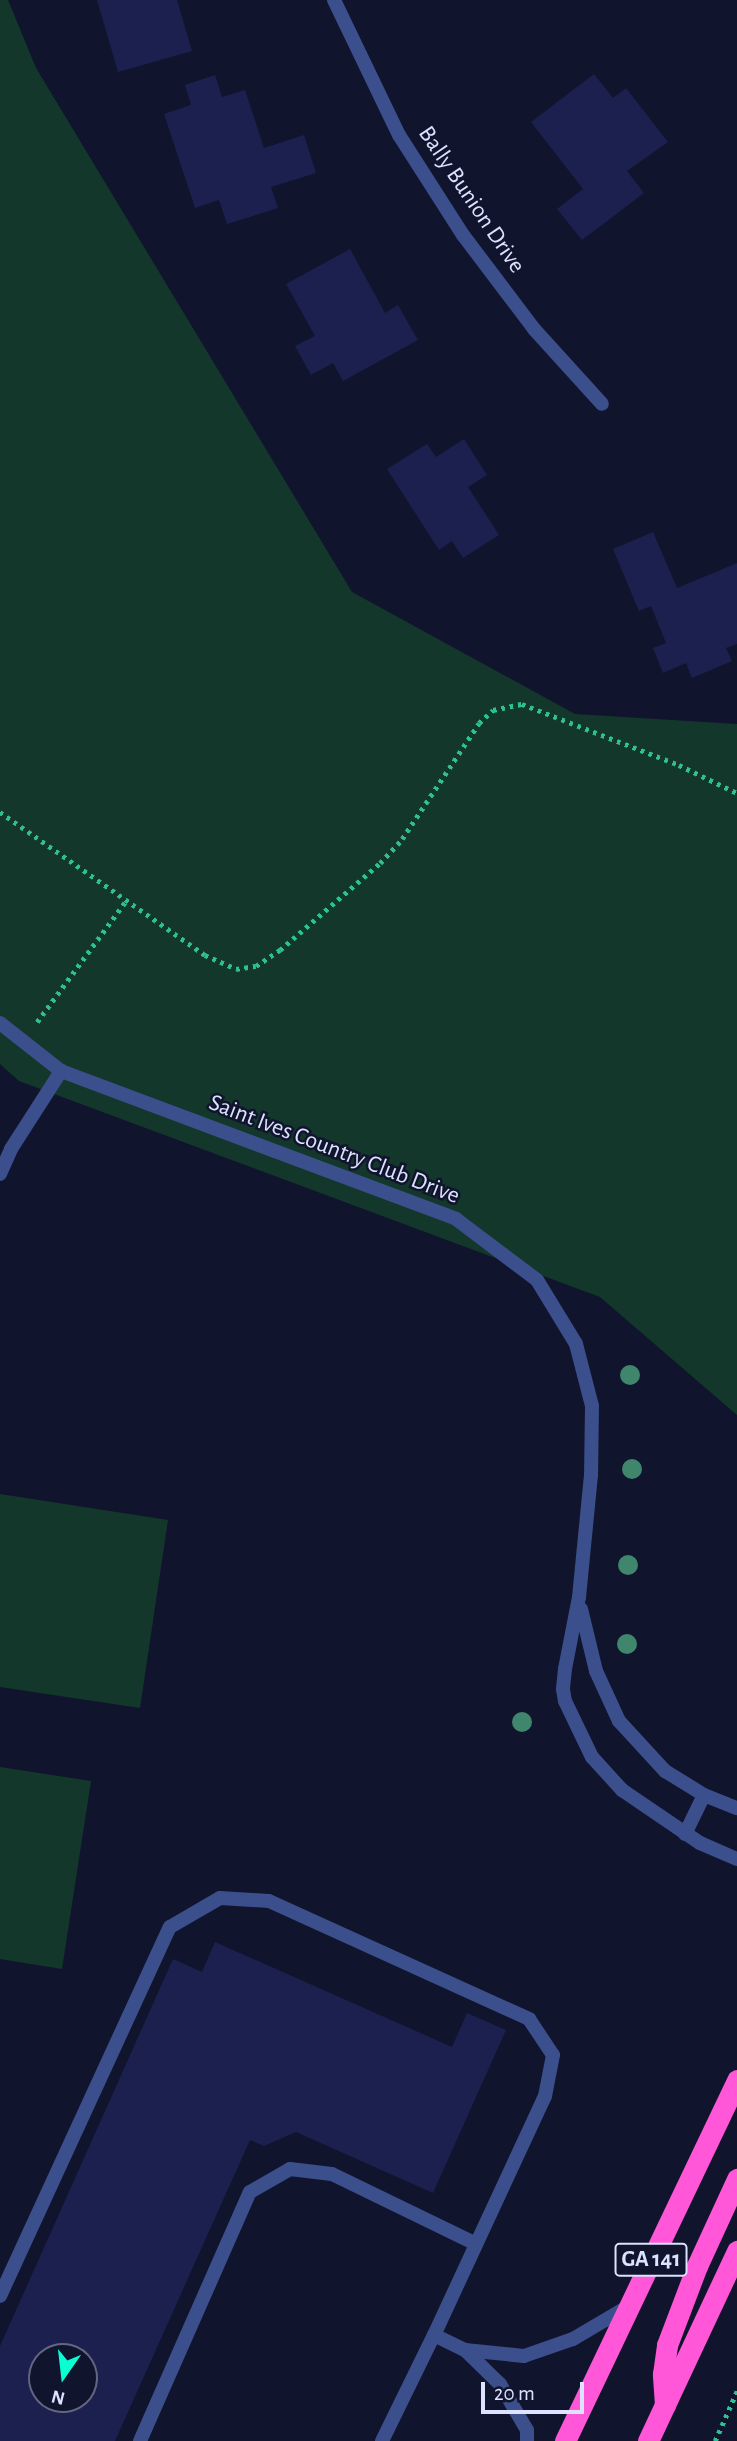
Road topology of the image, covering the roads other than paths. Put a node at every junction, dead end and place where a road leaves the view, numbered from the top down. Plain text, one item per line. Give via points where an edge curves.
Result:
1 (334, 0) edge
2 (602, 404) dead end
3 (0, 1023) edge
4 (61, 1071) junction
5 (0, 1174) edge
6 (579, 1597) junction
7 (704, 1795) junction
8 (737, 1808) edge
9 (685, 1834) junction
10 (737, 1859) edge
11 (737, 2080) edge
12 (737, 2179) edge
13 (476, 2244) junction
14 (737, 2250) edge
15 (0, 2296) edge
16 (629, 2306) junction
17 (434, 2335) junction
18 (465, 2350) junction
19 (665, 2405) junction
20 (140, 2441) edge
21 (382, 2441) edge
22 (527, 2441) edge
23 (565, 2441) edge
24 (648, 2441) edge

1 - 2 street, Bally Bunion Drive via 399,135 463,235 534,329
3 - 4 street, Saint Ives Country Club Drive
4 - 5 street
4 - 6 street, Saint Ives Country Club Drive via 456,1219 537,1280 576,1344 592,1406 591,1475
6 - 7 street, Saint Ives Country Club Drive via 596,1671 619,1721 664,1771
6 - 9 street, Saint Ives Country Club Drive via 563,1689 574,1724 603,1773
7 - 8 street, Saint Ives Country Club Drive
7 - 9 street
9 - 10 street, Saint Ives Country Club Drive
11 - 16 highway, GA 141
12 - 19 highway via 667,2345
13 - 15 street via 545,2096 552,2055 529,2020 269,1901 220,1898 170,1927
13 - 17 street
13 - 20 street via 332,2174 290,2169 250,2192
14 - 19 highway, GA 141
16 - 18 street via 573,2339 524,2356
16 - 23 highway, GA 141
17 - 18 street
17 - 21 street
18 - 22 street via 500,2384 527,2430
19 - 24 highway, GA 141

